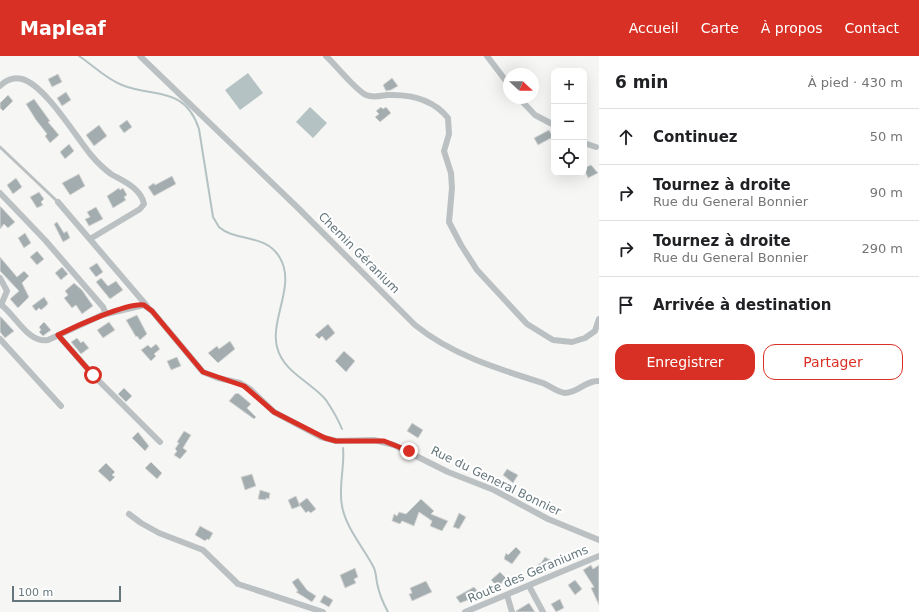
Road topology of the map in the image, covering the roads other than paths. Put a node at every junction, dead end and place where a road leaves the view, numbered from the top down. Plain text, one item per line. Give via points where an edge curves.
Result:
1 (140, 56) edge
2 (326, 56) edge
3 (487, 56) edge
4 (503, 77) edge
5 (0, 86) edge
6 (525, 104) edge
7 (551, 123) edge
8 (587, 144) edge
9 (0, 147) edge
10 (596, 147) dead end
11 (0, 193) edge
12 (58, 202) joint
13 (90, 239) junction
14 (0, 278) edge
15 (1, 304) edge
16 (148, 307) junction
17 (106, 314) junction
18 (599, 319) edge
19 (58, 335) junction
20 (0, 340) edge
21 (599, 381) edge
22 (61, 406) dead end
23 (160, 442) dead end
24 (129, 514) dead end
25 (599, 540) edge
26 (599, 556) edge
27 (529, 586) junction
28 (507, 595) junction
29 (323, 612) edge
30 (465, 612) edge
31 (512, 612) edge
32 (543, 612) edge

1 - 21 street, Chemin Géranium via 432,339 464,355 564,393 575,391 586,383
2 - 18 street via 364,94 416,97 434,104 448,118 449,134 444,151 451,173 449,222 477,270 527,324 553,340 572,342 595,331
3 - 4 street
5 - 13 street via 13,78 23,79 34,85 46,96 101,166 124,180 142,198 144,204 140,209
6 - 7 street via 535,115
8 - 10 street
9 - 12 lane
11 - 17 street via 45,240
12 - 13 street, Rue du General Bonnier
13 - 16 street, Rue du General Bonnier
14 - 15 street via 7,291
15 - 19 street via 37,340 48,340
16 - 17 street via 141,304
16 - 25 street, Rue du General Bonnier via 203,372 240,383 274,412 321,437 336,441 374,440 394,444 448,472 487,487 548,519
17 - 19 street
19 - 23 street via 93,375
20 - 22 street
24 - 29 street via 159,533 203,550 238,584
26 - 27 street, Route des Geraniums
27 - 28 street, Route des Geraniums
27 - 32 street
28 - 30 street, Route des Geraniums
28 - 31 street

